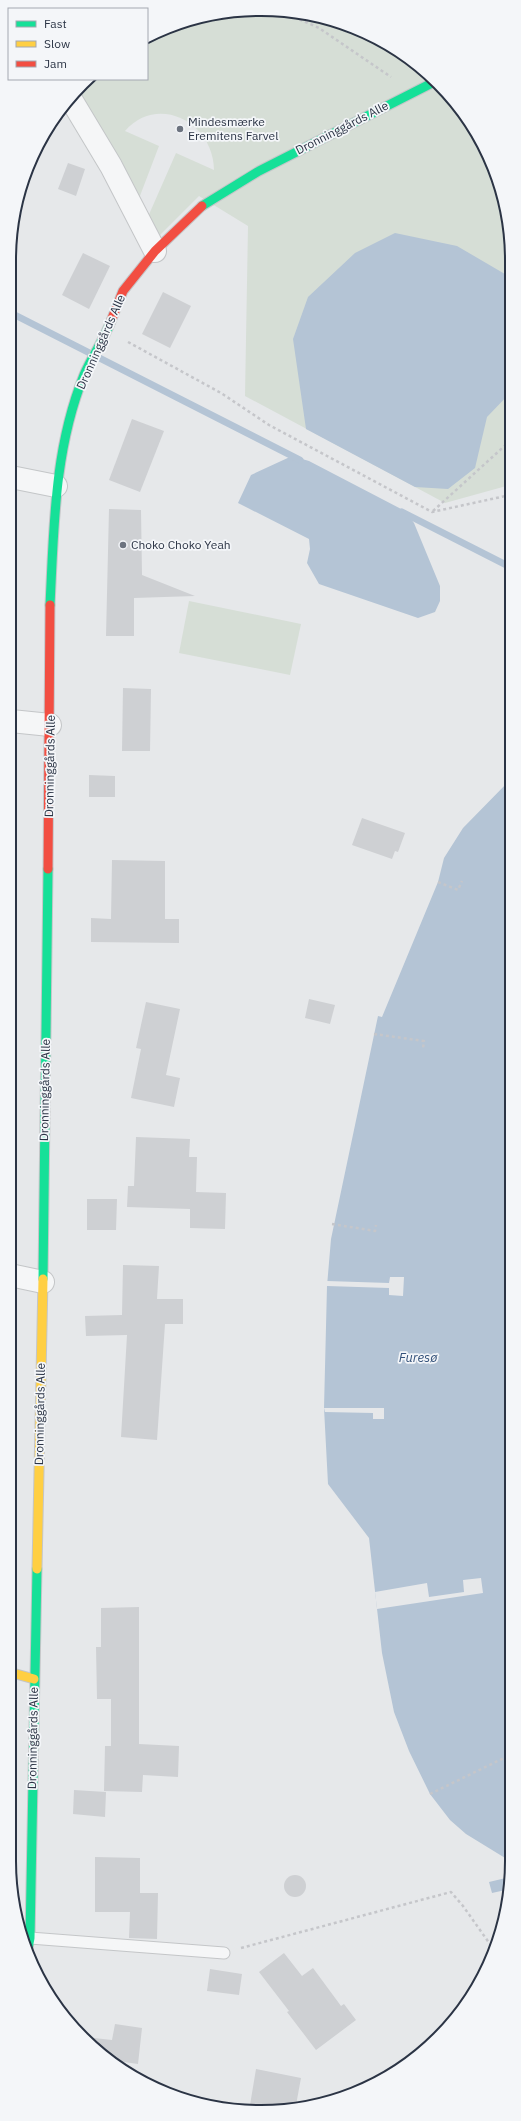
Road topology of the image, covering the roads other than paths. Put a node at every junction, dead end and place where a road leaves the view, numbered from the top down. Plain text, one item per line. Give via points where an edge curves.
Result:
1 (429, 84) edge
2 (74, 104) edge
3 (155, 251) junction
4 (16, 478) edge
5 (56, 486) junction
6 (16, 722) edge
7 (50, 725) junction
8 (16, 1276) edge
9 (43, 1282) junction
10 (16, 1674) edge
11 (34, 1679) junction
12 (30, 1938) joint
13 (224, 1953) road end

1 - 3 street, Dronninggårds Alle via 240,182 202,206
2 - 3 street via 111,166
3 - 5 street, Dronninggårds Alle via 124,291 84,375 65,435
4 - 5 street
5 - 7 street, Dronninggårds Alle via 50,612
6 - 7 street
7 - 9 street, Dronninggårds Alle
8 - 9 street
9 - 11 street, Dronninggårds Alle
10 - 11 street
11 - 12 street, Dronninggårds Alle
12 - 13 lane

